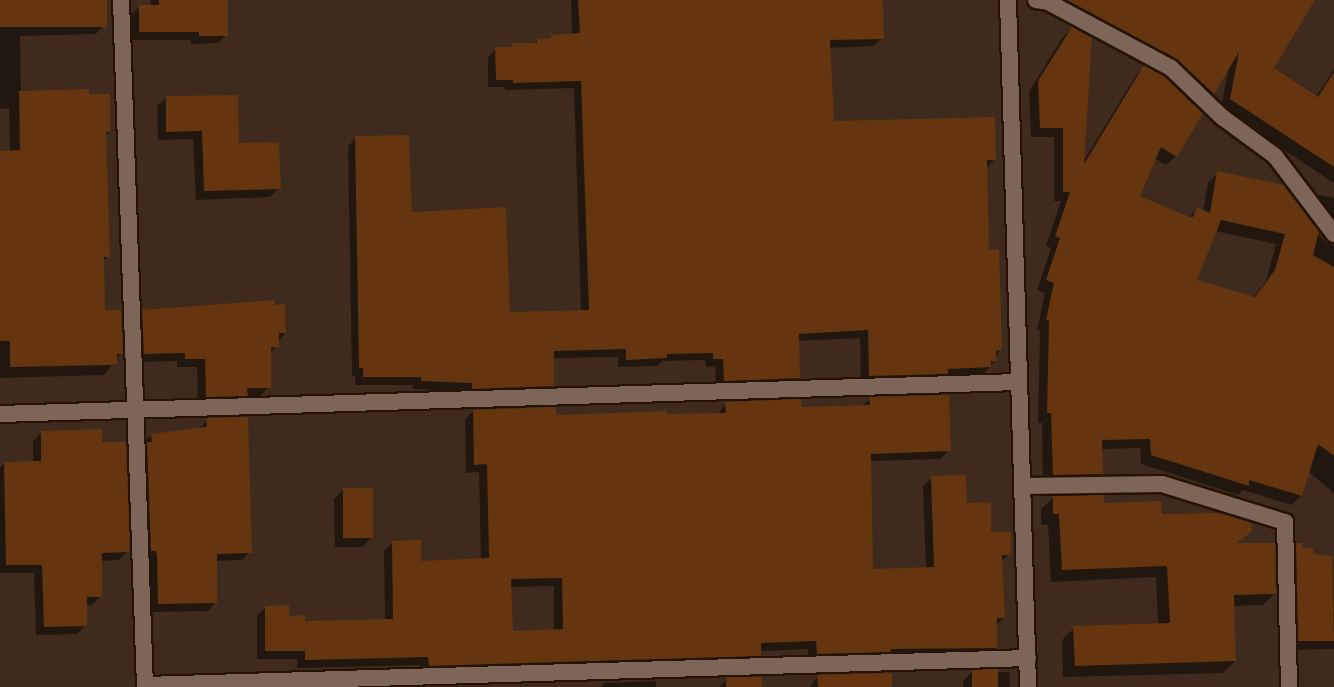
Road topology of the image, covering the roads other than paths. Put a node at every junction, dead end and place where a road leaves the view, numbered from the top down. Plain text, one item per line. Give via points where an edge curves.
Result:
1 (121, 0) edge
2 (1008, 0) edge
3 (1036, 0) edge
4 (1334, 233) edge
5 (1018, 382) junction
6 (135, 409) junction
7 (0, 414) edge
8 (1023, 486) junction
9 (1028, 658) junction
10 (145, 686) edge
11 (1028, 687) edge
12 (1288, 687) edge

1 - 6 street
2 - 5 street
3 - 4 street via 1048,2 1171,68 1222,117 1275,156
5 - 6 street
5 - 8 street
6 - 7 street
6 - 10 street
8 - 9 street
8 - 12 street via 1162,484 1285,522
9 - 10 street
9 - 11 street

